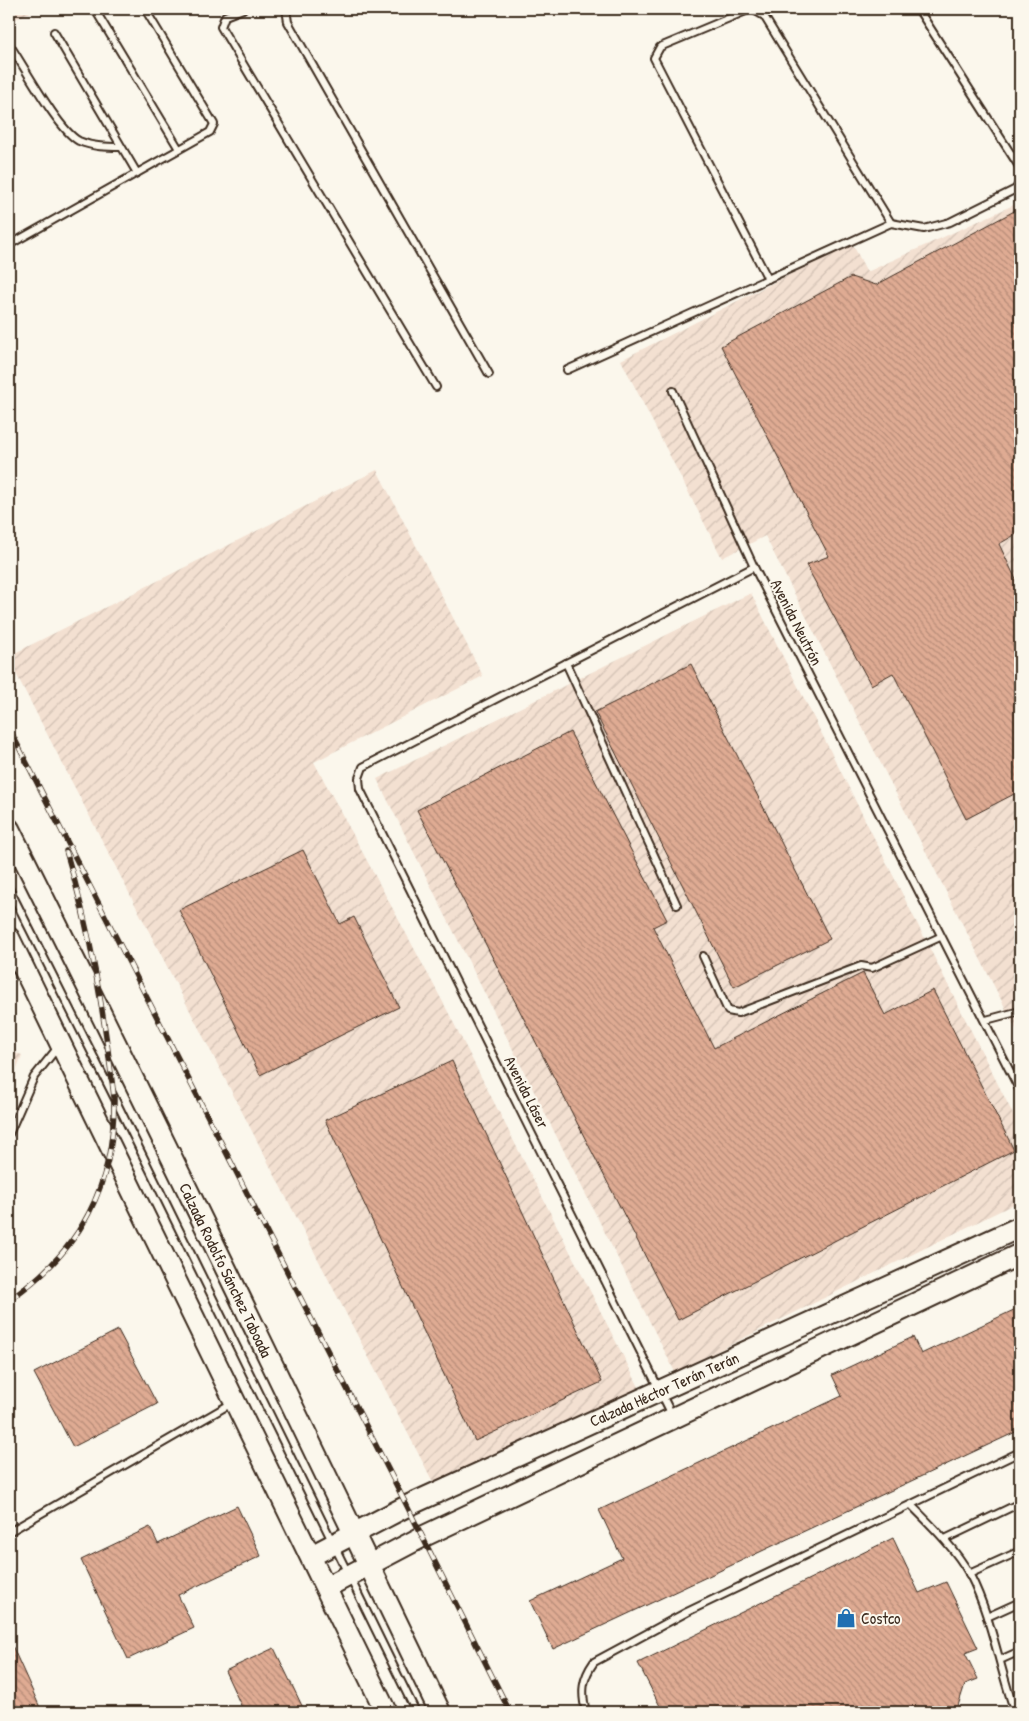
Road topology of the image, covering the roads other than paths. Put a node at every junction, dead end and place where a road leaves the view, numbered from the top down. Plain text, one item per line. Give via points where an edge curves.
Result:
1 (145, 9) edge
2 (243, 9) edge
3 (286, 9) edge
4 (752, 9) edge
5 (918, 9) edge
6 (97, 13) dead end
7 (54, 32) dead end
8 (11, 47) dead end
9 (121, 147) junction
10 (179, 149) junction
11 (137, 173) junction
12 (1020, 174) edge
13 (1020, 181) edge
14 (891, 223) junction
15 (9, 245) edge
16 (768, 279) junction
17 (567, 370) dead end
18 (489, 374) dead end
19 (436, 387) dead end
20 (673, 391) dead end
21 (754, 567) junction
22 (566, 664) junction
23 (359, 778) joint
24 (9, 829) edge
25 (9, 888) edge
26 (677, 905) dead end
27 (940, 937) junction
28 (9, 938) edge
29 (703, 956) dead end
30 (1020, 1011) edge
31 (986, 1020) junction
32 (60, 1044) junction
33 (1020, 1091) edge
34 (9, 1134) edge
35 (1020, 1227) edge
36 (1020, 1254) edge
37 (661, 1390) junction
38 (235, 1401) junction
39 (674, 1418) junction
40 (1020, 1452) edge
41 (1020, 1503) edge
42 (911, 1505) junction
43 (9, 1532) edge
44 (355, 1534) junction
45 (945, 1539) junction
46 (334, 1545) junction
47 (1020, 1551) edge
48 (311, 1556) junction
49 (370, 1564) junction
50 (969, 1574) junction
51 (350, 1575) junction
52 (327, 1587) junction
53 (1020, 1602) edge
54 (987, 1617) junction
55 (1020, 1651) edge
56 (1000, 1660) junction
57 (1020, 1703) edge
58 (1014, 1709) edge
59 (386, 1712) edge
60 (416, 1712) edge
61 (440, 1712) edge
62 (586, 1712) edge

1 - 10 lane via 214,124 210,132
2 - 19 lane via 225,16 221,27
3 - 18 lane via 288,22
4 - 14 lane via 764,16
4 - 16 lane via 660,47 654,58
5 - 12 lane via 1020,168
6 - 10 lane
7 - 9 lane
8 - 9 lane via 61,123 78,140 96,146
9 - 11 lane
10 - 11 lane
11 - 15 lane
13 - 14 lane via 1016,189 950,222 924,229
14 - 16 lane
16 - 17 lane
20 - 21 lane
21 - 22 lane, Avenida Neutrón
21 - 27 lane, Avenida Neutrón
22 - 23 lane, Avenida Neutrón via 363,767
22 - 26 lane
23 - 37 lane, Avenida Láser via 360,789
24 - 44 main road, Calzada Rodolfo Sánchez Taboada
25 - 46 lane
27 - 29 lane via 872,968 861,966 738,1013 728,1011
27 - 31 lane, Avenida Neutrón
28 - 32 main road
30 - 31 lane
31 - 33 lane, Avenida Neutrón
32 - 34 lane via 34,1078
32 - 38 main road
35 - 37 main road, Calzada Héctor Terán Terán
36 - 39 main road, Calzada Héctor Terán Terán
37 - 39 lane, Avenida Láser
37 - 44 main road, Calzada Héctor Terán Terán via 407,1506
38 - 43 lane
38 - 48 main road
39 - 49 main road, Calzada Héctor Terán Terán
40 - 42 lane
41 - 45 lane
42 - 45 lane
42 - 62 lane via 687,1612 594,1662 585,1675 582,1689
44 - 46 main road, Calzada Héctor Terán Terán
44 - 49 main road, Calzada Rodolfo Sánchez Taboada
45 - 50 lane
46 - 48 main road, Calzada Héctor Terán Terán
46 - 51 lane
47 - 50 lane
48 - 52 main road
49 - 51 main road, Calzada Héctor Terán Terán
49 - 61 main road, Calzada Rodolfo Sánchez Taboada
50 - 54 lane
51 - 52 main road, Calzada Héctor Terán Terán
51 - 60 lane
52 - 59 main road
53 - 54 lane
54 - 56 lane
55 - 56 lane
56 - 58 lane
57 - 58 lane

